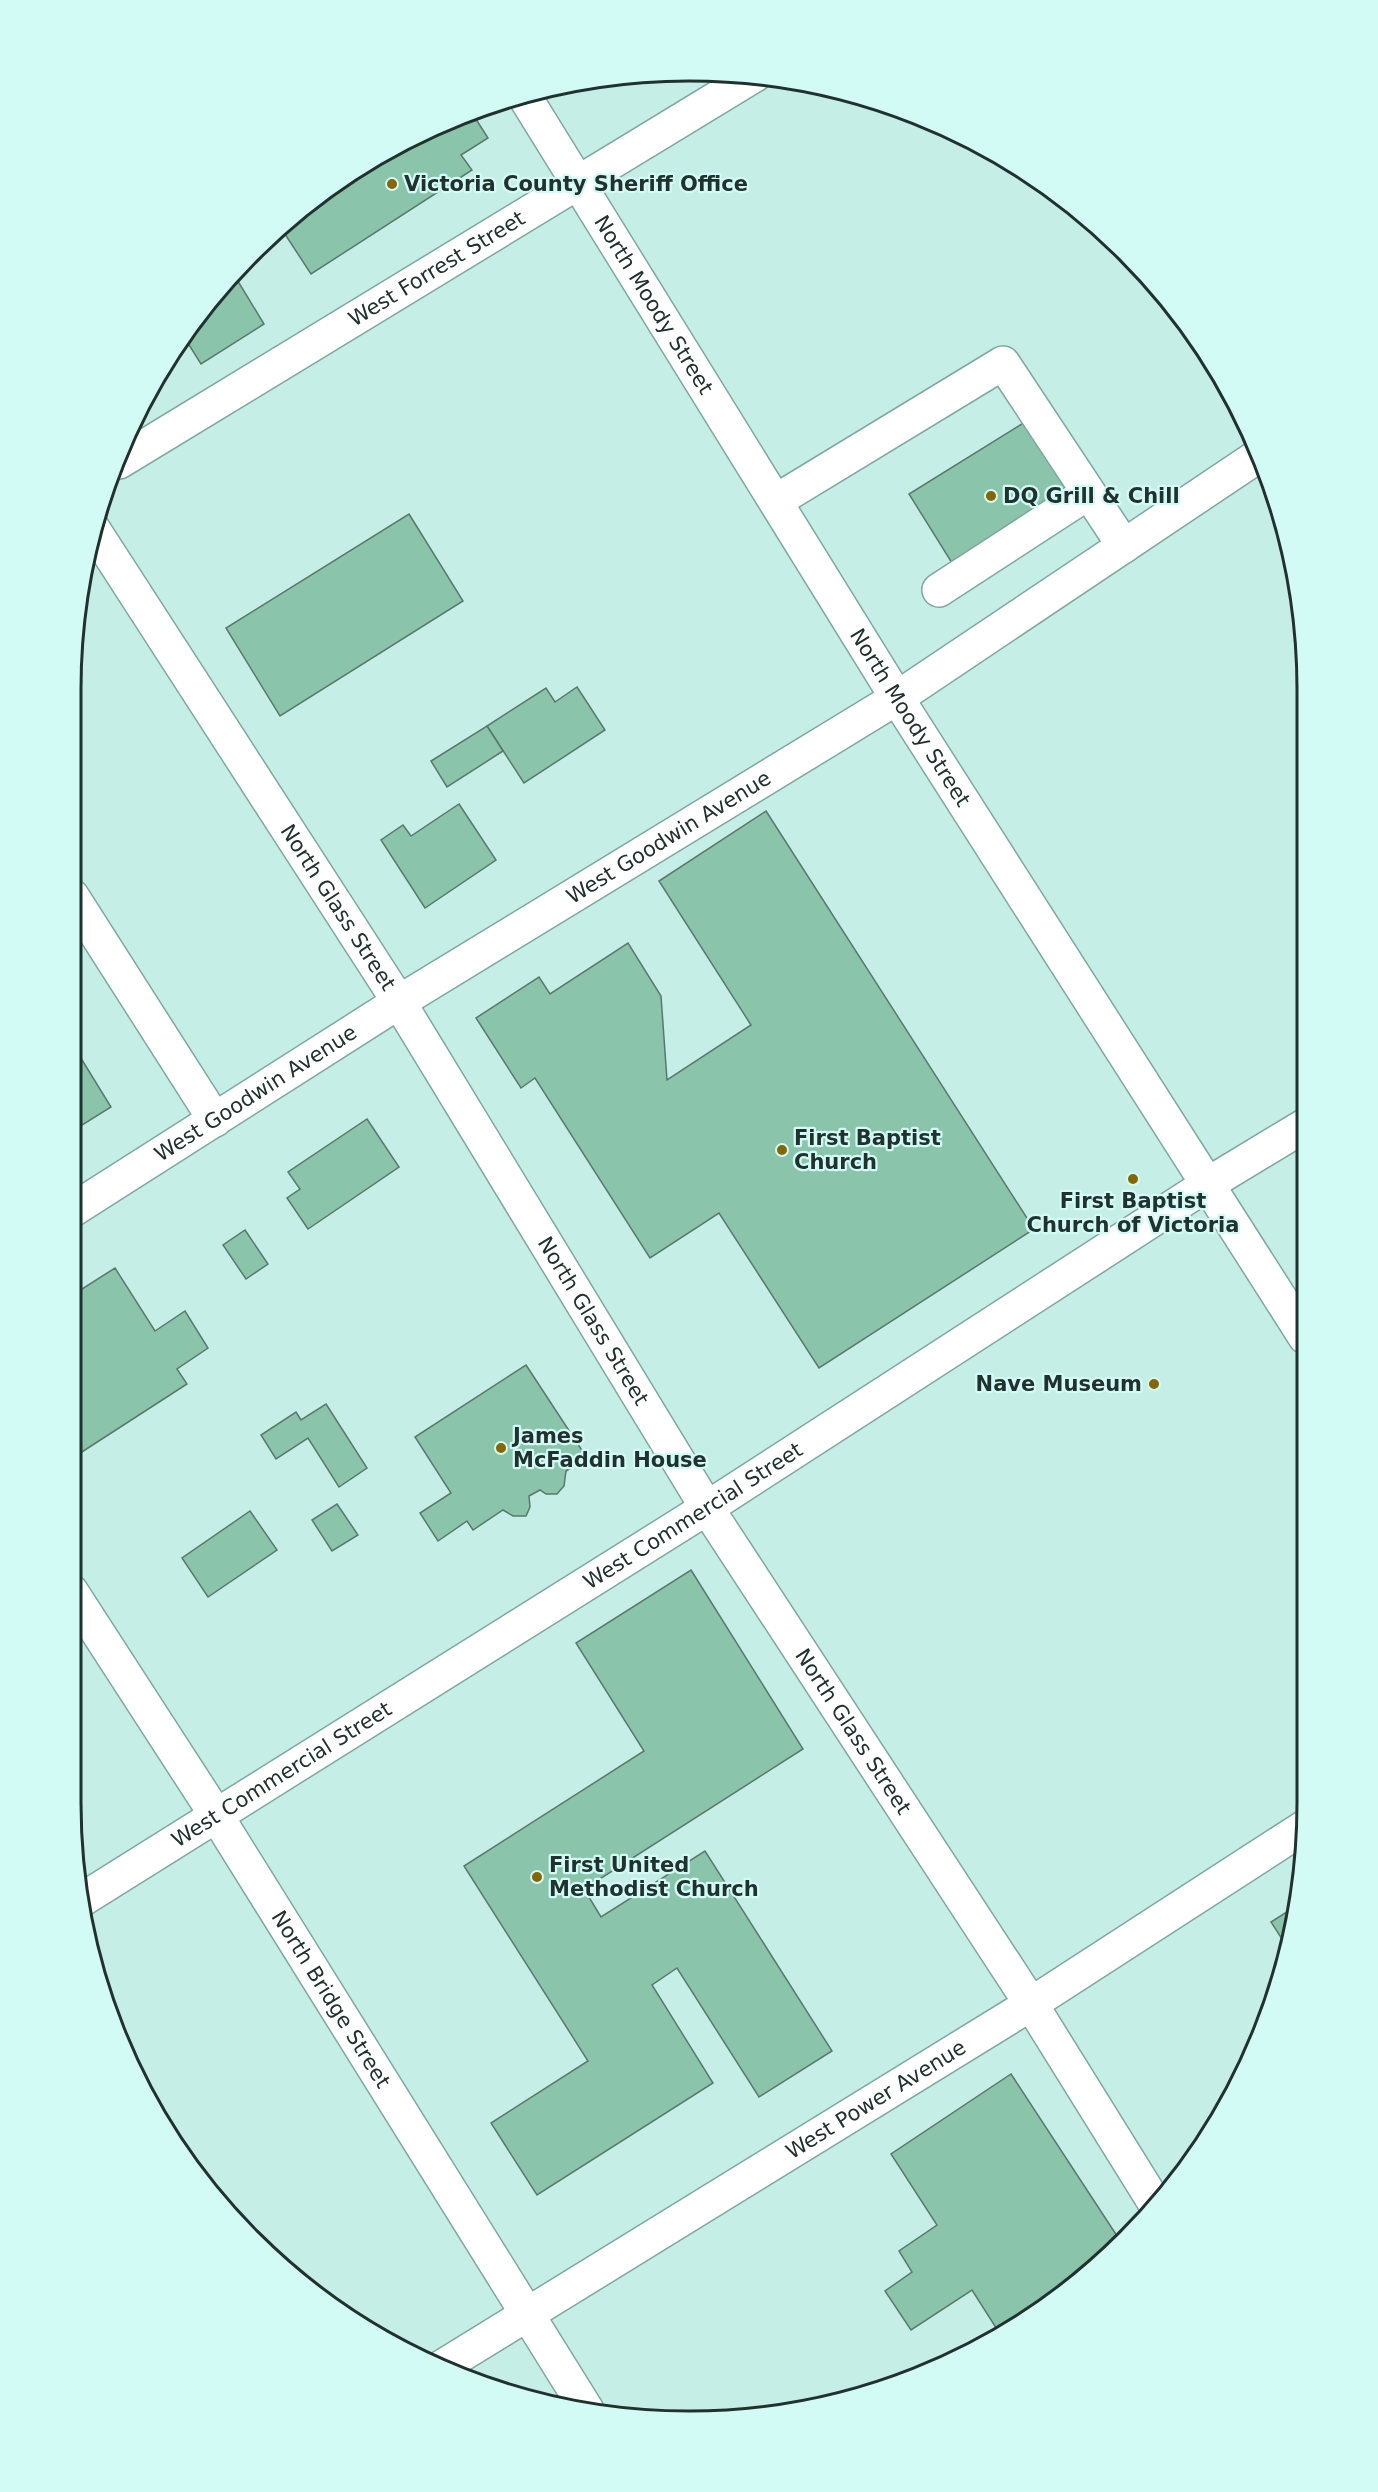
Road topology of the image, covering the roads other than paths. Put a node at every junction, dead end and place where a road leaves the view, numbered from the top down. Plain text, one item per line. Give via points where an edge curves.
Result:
1 (741, 83) edge
2 (529, 103) edge
3 (578, 182) junction
4 (126, 457) edge
5 (1252, 460) edge
6 (1088, 493) junction
7 (776, 501) junction
8 (100, 540) edge
9 (1124, 546) junction
10 (939, 590) dead end
11 (897, 698) junction
12 (81, 910) edge
13 (399, 1002) junction
14 (215, 1120) junction
15 (1297, 1130) edge
16 (1208, 1185) junction
17 (81, 1205) edge
18 (1297, 1324) edge
19 (707, 1508) junction
20 (81, 1606) edge
21 (216, 1815) junction
22 (1296, 1832) edge
23 (88, 1896) edge
24 (1031, 2004) junction
25 (1151, 2197) edge
26 (528, 2313) junction
27 (450, 2362) edge
28 (582, 2401) edge

1 - 3 street, West Forrest Street
2 - 3 street, North Moody Street
3 - 4 street, West Forrest Street
3 - 7 street, North Moody Street
5 - 9 street, West Goodwin Avenue
6 - 7 street via 1003,363
6 - 9 street
6 - 10 street
7 - 11 street, North Moody Street
8 - 13 street, North Glass Street
9 - 11 street, West Goodwin Avenue
11 - 13 street, West Goodwin Avenue
11 - 16 street, North Moody Street
12 - 14 street
13 - 14 street, West Goodwin Avenue
13 - 19 street, North Glass Street
14 - 17 street, West Goodwin Avenue
15 - 16 street, West Commercial Street
16 - 18 street, North Moody Street
16 - 19 street, West Commercial Street
19 - 21 street, West Commercial Street
19 - 24 street, North Glass Street
20 - 21 street, North Bridge Street
21 - 23 street, West Commercial Street
21 - 26 street, North Bridge Street
22 - 24 street, West Power Avenue
24 - 25 street, North Glass Street
24 - 26 street, West Power Avenue
26 - 27 street, West Power Avenue
26 - 28 street, North Bridge Street

